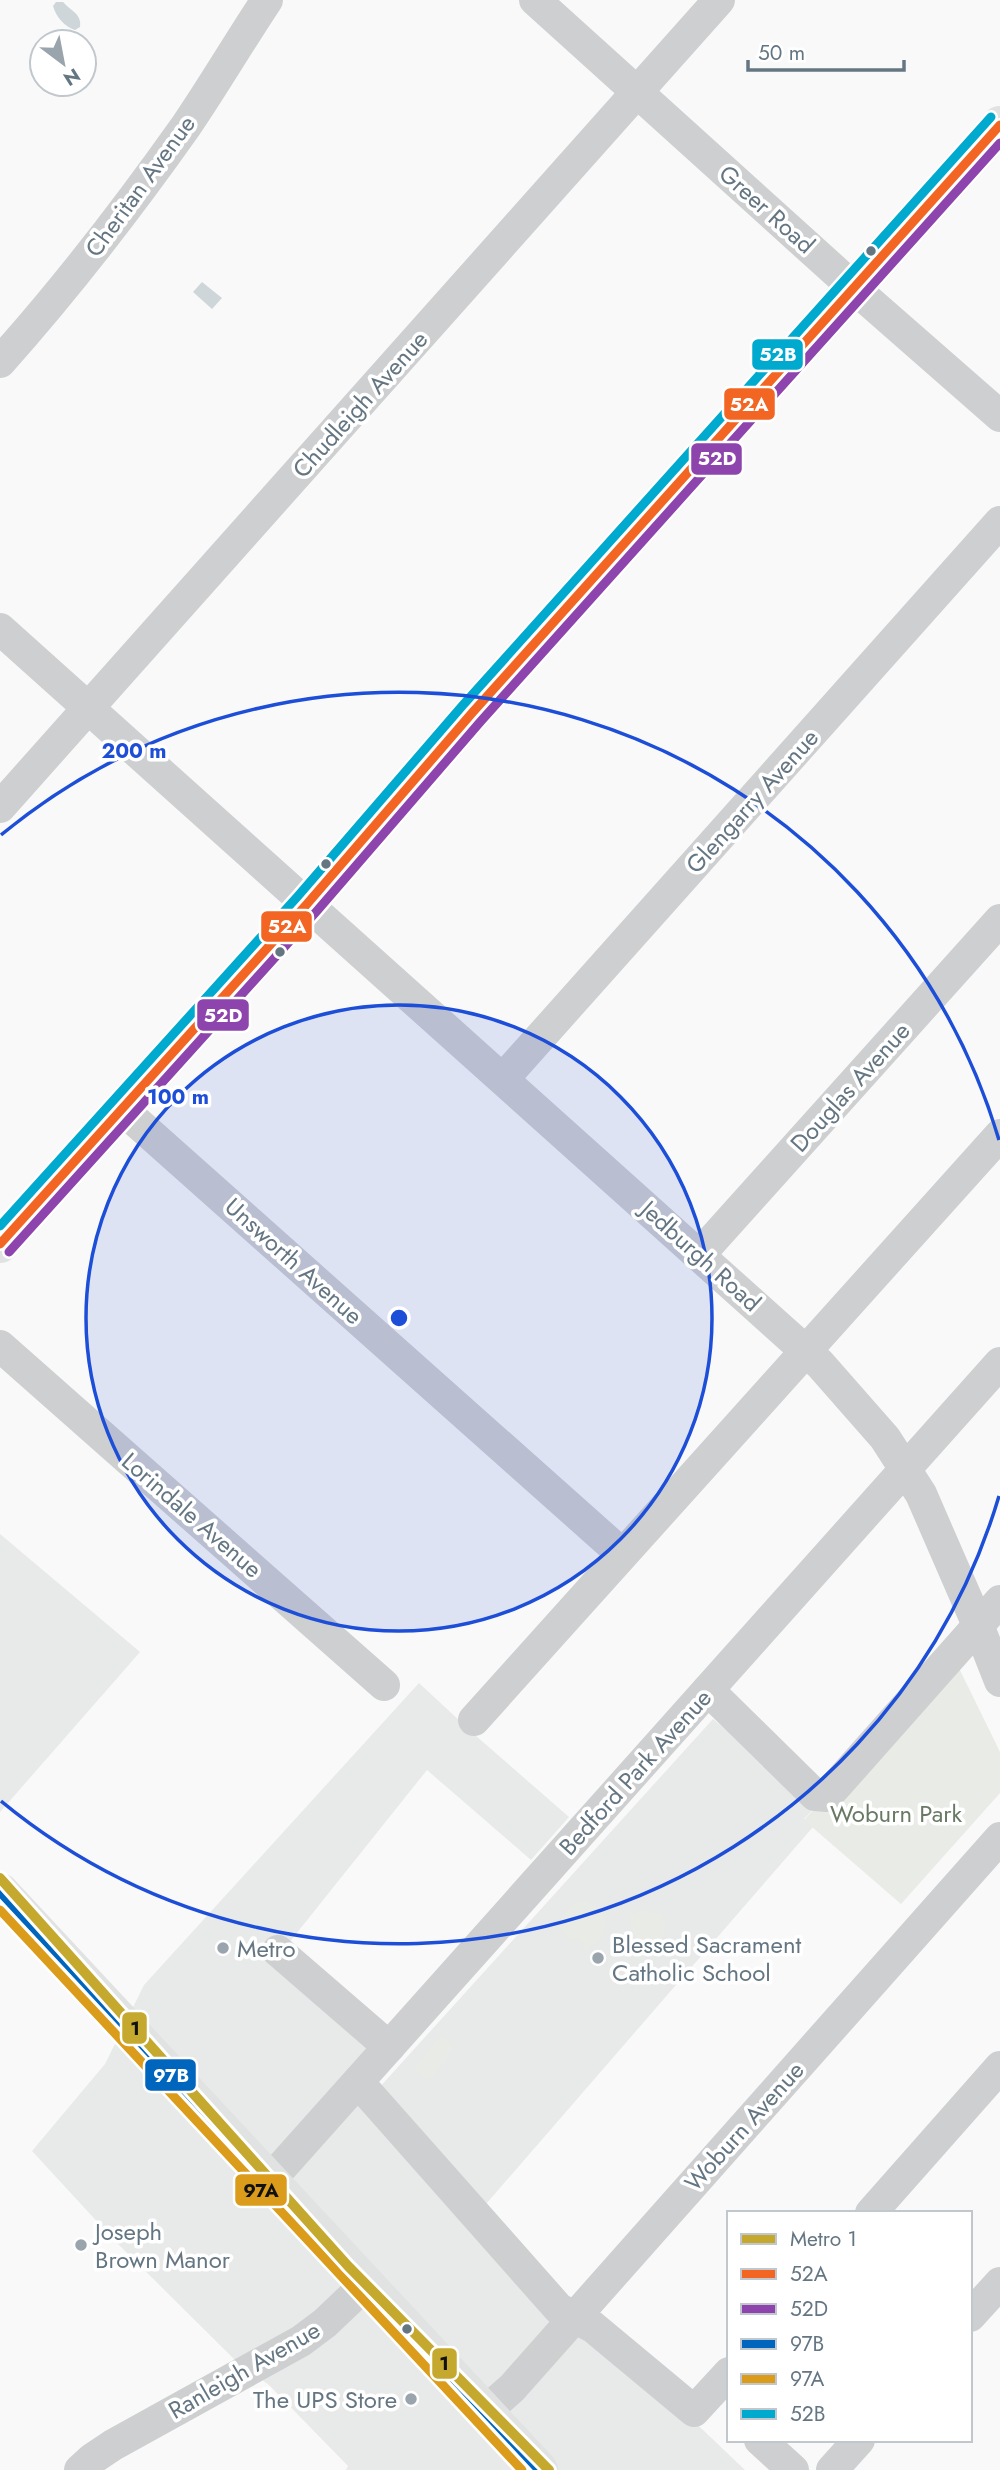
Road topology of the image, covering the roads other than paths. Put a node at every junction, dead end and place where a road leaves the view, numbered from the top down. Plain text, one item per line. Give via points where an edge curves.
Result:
1 (267, 0) edge
2 (535, 0) edge
3 (719, 0) edge
4 (638, 92) junction
5 (1000, 125) edge
6 (855, 289) junction
7 (0, 362) edge
8 (1000, 416) edge
9 (1000, 522) edge
10 (0, 629) edge
11 (89, 707) junction
12 (0, 807) edge
13 (307, 904) junction
14 (1000, 920) edge
15 (503, 1079) junction
16 (122, 1109) junction
17 (1000, 1135) edge
18 (0, 1244) edge
19 (700, 1254) junction
20 (0, 1346) edge
21 (807, 1351) junction
22 (1000, 1363) edge
23 (905, 1469) junction
24 (622, 1554) junction
25 (1000, 1601) edge
26 (978, 1625) junction
27 (1000, 1681) edge
28 (384, 1685) dead end
29 (708, 1690) junction
30 (474, 1720) dead end
31 (1000, 1838) edge
32 (0, 1892) edge
33 (278, 1951) dead end
34 (389, 2048) junction
35 (1000, 2067) edge
36 (358, 2082) junction
37 (270, 2180) junction
38 (873, 2211) edge
39 (1000, 2283) edge
40 (366, 2284) junction
41 (972, 2314) edge
42 (574, 2318) junction
43 (722, 2394) edge
44 (486, 2411) junction
45 (762, 2442) edge
46 (857, 2442) edge
47 (80, 2470) edge
48 (539, 2470) edge
49 (793, 2470) edge
50 (832, 2470) edge

1 - 7 street, Cheritan Avenue via 153,172 91,255
2 - 4 street, Greer Road
3 - 4 street, Chudleigh Avenue
4 - 6 street, Greer Road
4 - 11 street, Chudleigh Avenue
5 - 6 main road
6 - 8 street, Greer Road
6 - 13 main road via 472,713
9 - 15 street, Glengarry Avenue
10 - 11 street, Jedburgh Road
11 - 12 street, Chudleigh Avenue
11 - 13 street, Jedburgh Road
13 - 15 street, Jedburgh Road
13 - 16 main road
14 - 19 street, Douglas Avenue
15 - 19 street, Jedburgh Road
16 - 18 main road
16 - 24 street, Unsworth Avenue
17 - 21 street
19 - 21 street, Jedburgh Road
20 - 28 street, Lorindale Avenue
21 - 23 street, Jedburgh Road via 866,1415
21 - 24 street
22 - 23 street, Bedford Park Avenue
23 - 26 street, Jedburgh Road via 927,1506
23 - 29 street, Bedford Park Avenue
24 - 30 street
25 - 26 street
26 - 27 street, Jedburgh Road
26 - 29 street via 827,1796 815,1795
29 - 34 street, Bedford Park Avenue
31 - 42 street, Woburn Avenue
32 - 37 main road
33 - 34 street
34 - 36 street, Bedford Park Avenue
35 - 38 street
36 - 37 street, Bedford Park Avenue
36 - 42 street via 559,2309
37 - 40 main road
39 - 41 street
40 - 44 main road
40 - 47 street, Ranleigh Avenue via 302,2341 113,2445
42 - 43 street via 593,2327 694,2411
42 - 44 street, Woburn Avenue
44 - 48 main road
45 - 49 street
46 - 50 street

